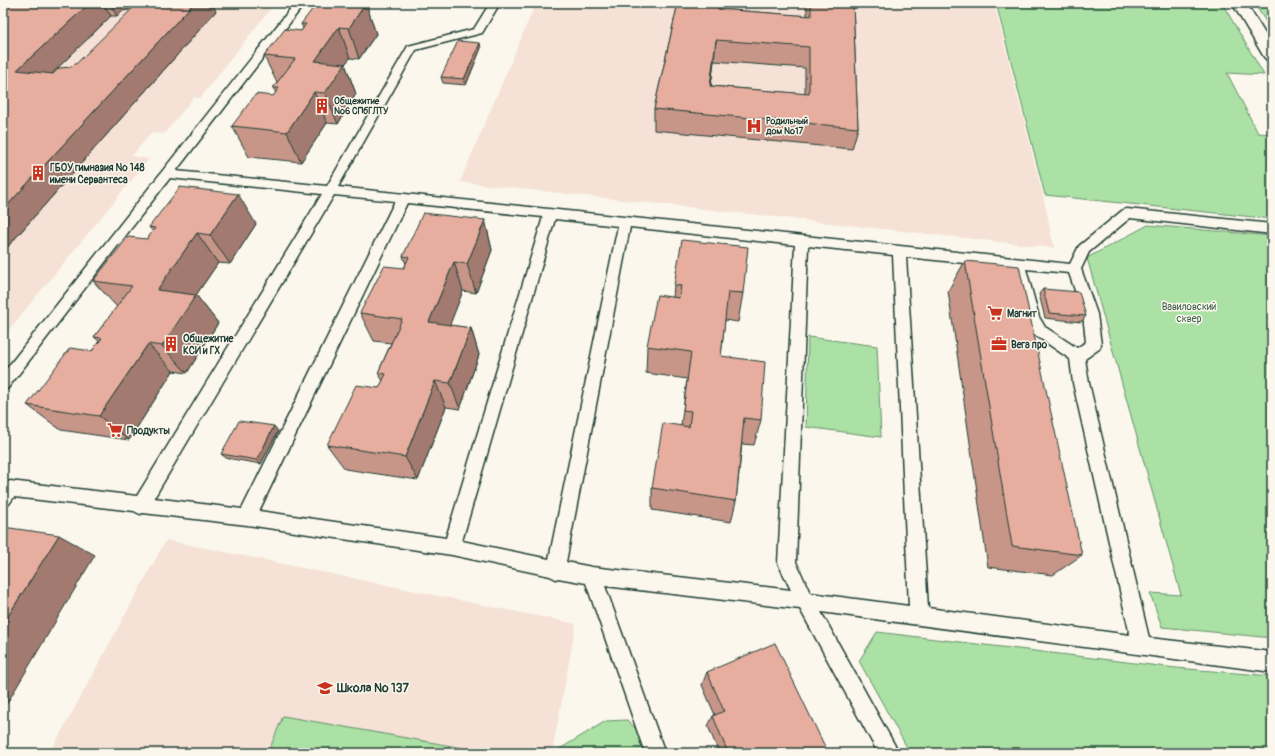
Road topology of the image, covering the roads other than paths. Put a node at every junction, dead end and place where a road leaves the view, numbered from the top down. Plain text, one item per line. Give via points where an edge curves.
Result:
1 (300, 3) edge
2 (495, 3) edge
3 (1239, 3) edge
4 (1272, 57) edge
5 (167, 174) junction
6 (330, 191) junction
7 (403, 198) junction
8 (550, 214) junction
9 (625, 222) junction
10 (1272, 229) edge
11 (802, 241) junction
12 (899, 251) junction
13 (1018, 264) junction
14 (1074, 269) junction
15 (1078, 356) junction
16 (3, 384) edge
17 (5, 492) edge
18 (140, 506) junction
19 (247, 517) junction
20 (452, 547) junction
21 (556, 570) junction
22 (592, 576) junction
23 (805, 601) junction
24 (919, 617) junction
25 (1142, 646) junction
26 (1272, 662) edge
27 (655, 753) edge
28 (888, 753) edge

1 - 5 lane
2 - 6 lane via 478,31 412,48
3 - 4 street
5 - 6 lane
5 - 16 lane
6 - 7 lane
6 - 18 lane
7 - 8 lane
7 - 19 lane
8 - 9 lane
8 - 20 lane
9 - 11 lane
9 - 21 lane
10 - 14 lane via 1127,213 1084,249
11 - 12 lane
11 - 23 lane via 787,563
12 - 13 lane
12 - 24 lane
13 - 14 lane
13 - 15 lane via 1032,318 1040,331
14 - 15 lane via 1090,314 1094,345
15 - 25 lane via 1081,383
17 - 18 lane
18 - 19 lane
19 - 20 lane
20 - 21 lane
21 - 22 lane
22 - 23 lane
22 - 27 lane
23 - 24 lane
23 - 28 lane
24 - 25 lane
25 - 26 lane

